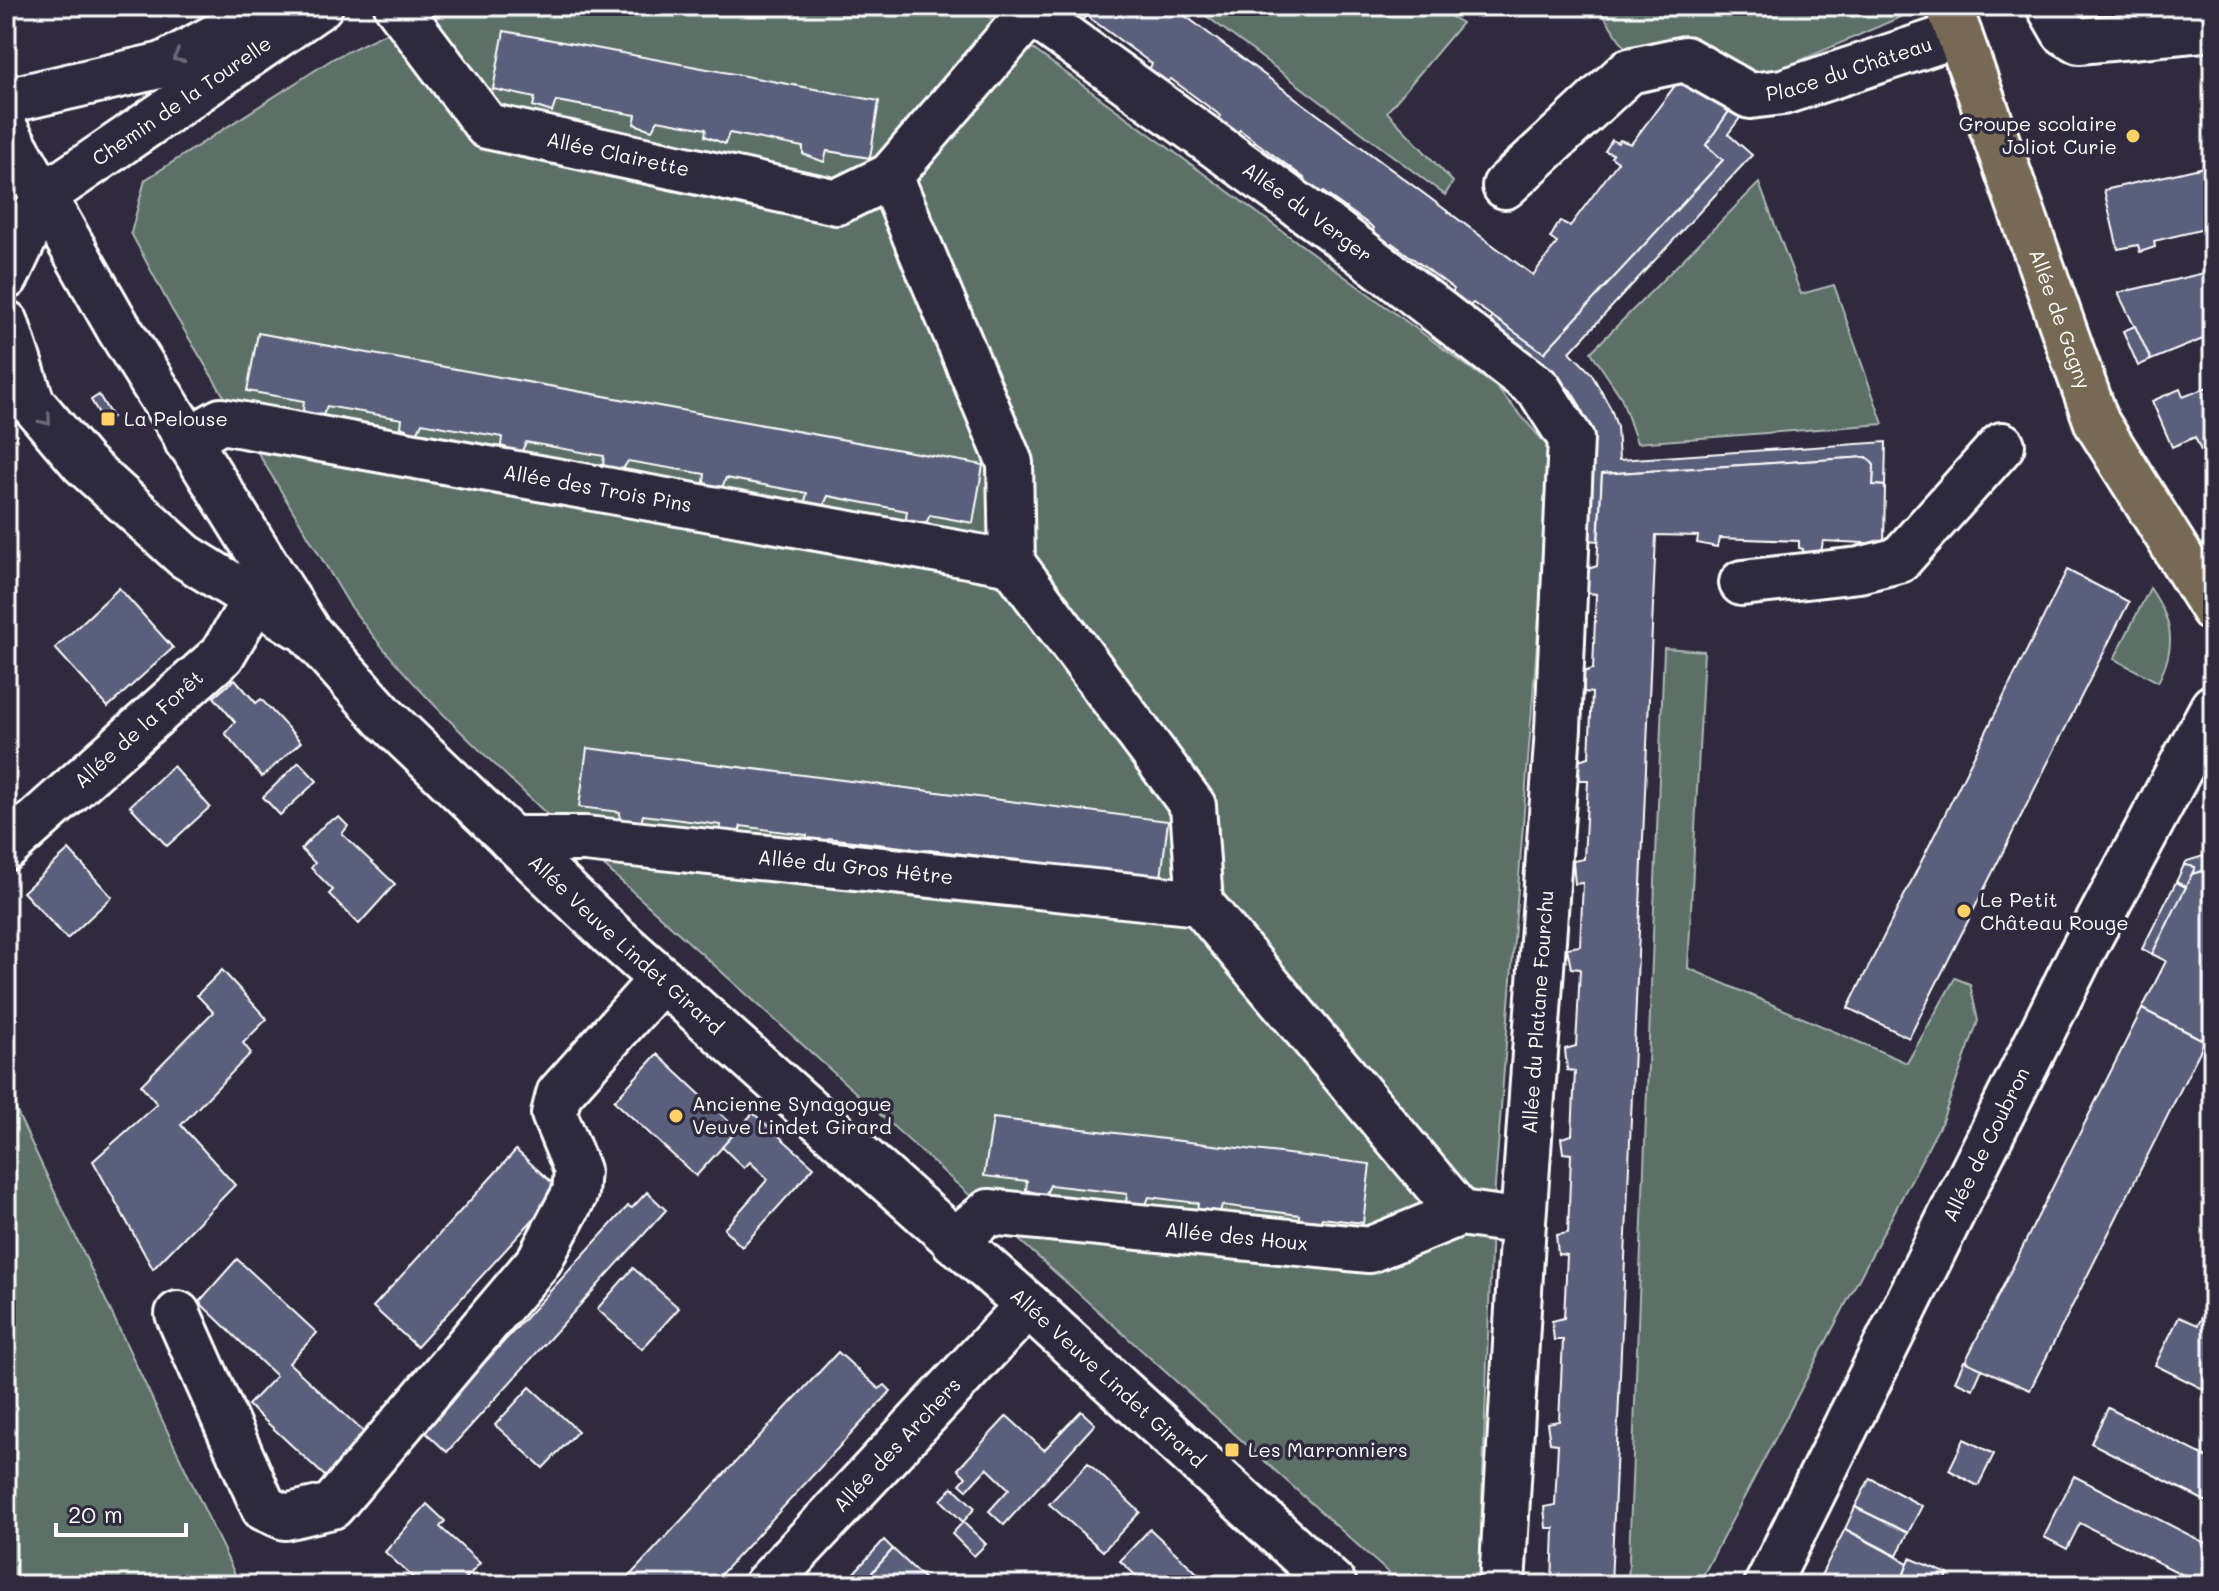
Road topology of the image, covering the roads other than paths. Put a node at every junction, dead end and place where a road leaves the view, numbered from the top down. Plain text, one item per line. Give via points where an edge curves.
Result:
1 (290, 6) edge
2 (320, 6) edge
3 (397, 6) edge
4 (2049, 6) edge
5 (1027, 9) edge
6 (234, 13) edge
7 (1954, 20) edge
8 (2213, 28) edge
9 (6, 101) edge
10 (6, 130) edge
11 (890, 176) junction
12 (1505, 186) dead end
13 (45, 195) junction
14 (6, 277) edge
15 (6, 323) edge
16 (1571, 439) joint
17 (187, 441) junction
18 (2002, 445) dead end
19 (1012, 563) junction
20 (1742, 583) dead end
21 (255, 599) junction
22 (2213, 609) edge
23 (308, 632) junction
24 (2213, 707) edge
25 (511, 839) junction
26 (6, 848) edge
27 (1200, 903) junction
28 (662, 979) junction
29 (1460, 1213) junction
30 (1523, 1222) junction
31 (954, 1241) junction
32 (1028, 1305) junction
33 (178, 1314) dead end
34 (766, 1585) edge
35 (1334, 1585) edge
36 (1502, 1585) edge
37 (1767, 1585) edge

1 - 6 street, Chemin de la Tourelle
2 - 13 street, Chemin de la Tourelle
3 - 11 street, Allée Clairette via 487,126 837,202
4 - 8 street via 2064,32 2079,41
5 - 11 street
5 - 16 street, Allée du Verger via 1334,231 1539,389
6 -> 9 street, Chemin de la Tourelle via 163,65
7 - 12 street, Place du Château via 1783,92 1750,96 1685,59 1629,71
7 - 22 main road, Allée de Gagny via 2097,423
10 - 13 street, Allée Veuve Lindet Girard
11 - 19 street via 1010,463
13 - 14 street
13 - 17 street, Allée Veuve Lindet Girard
15 -> 21 street via 32,403 83,463 185,556
16 - 30 street, Allée du Platane Fourchu via 1558,729
17 - 19 street, Allée des Trois Pins via 221,421
17 - 23 street, Allée Veuve Lindet Girard
18 - 20 street via 1899,560 1859,570
19 - 27 street via 1193,806
21 - 23 street
21 - 26 street, Allée de la Forêt via 222,655
23 - 25 street, Allée Veuve Lindet Girard via 385,718
24 - 37 street, Allée de Coubron via 2082,952
25 - 27 street, Allée du Gros Hêtre via 585,839
25 - 28 street, Allée Veuve Lindet Girard
27 - 29 street
28 - 31 street, Allée Veuve Lindet Girard
28 - 33 street via 559,1094 554,1114 577,1170 575,1193 539,1261 332,1506 285,1517 264,1508
29 - 30 street
29 - 31 street, Allée des Houx via 1369,1250 989,1212
30 - 36 street, Allée du Platane Fourchu
31 - 32 street, Allée Veuve Lindet Girard
32 - 34 street, Allée des Archers
32 - 35 street, Allée Veuve Lindet Girard

